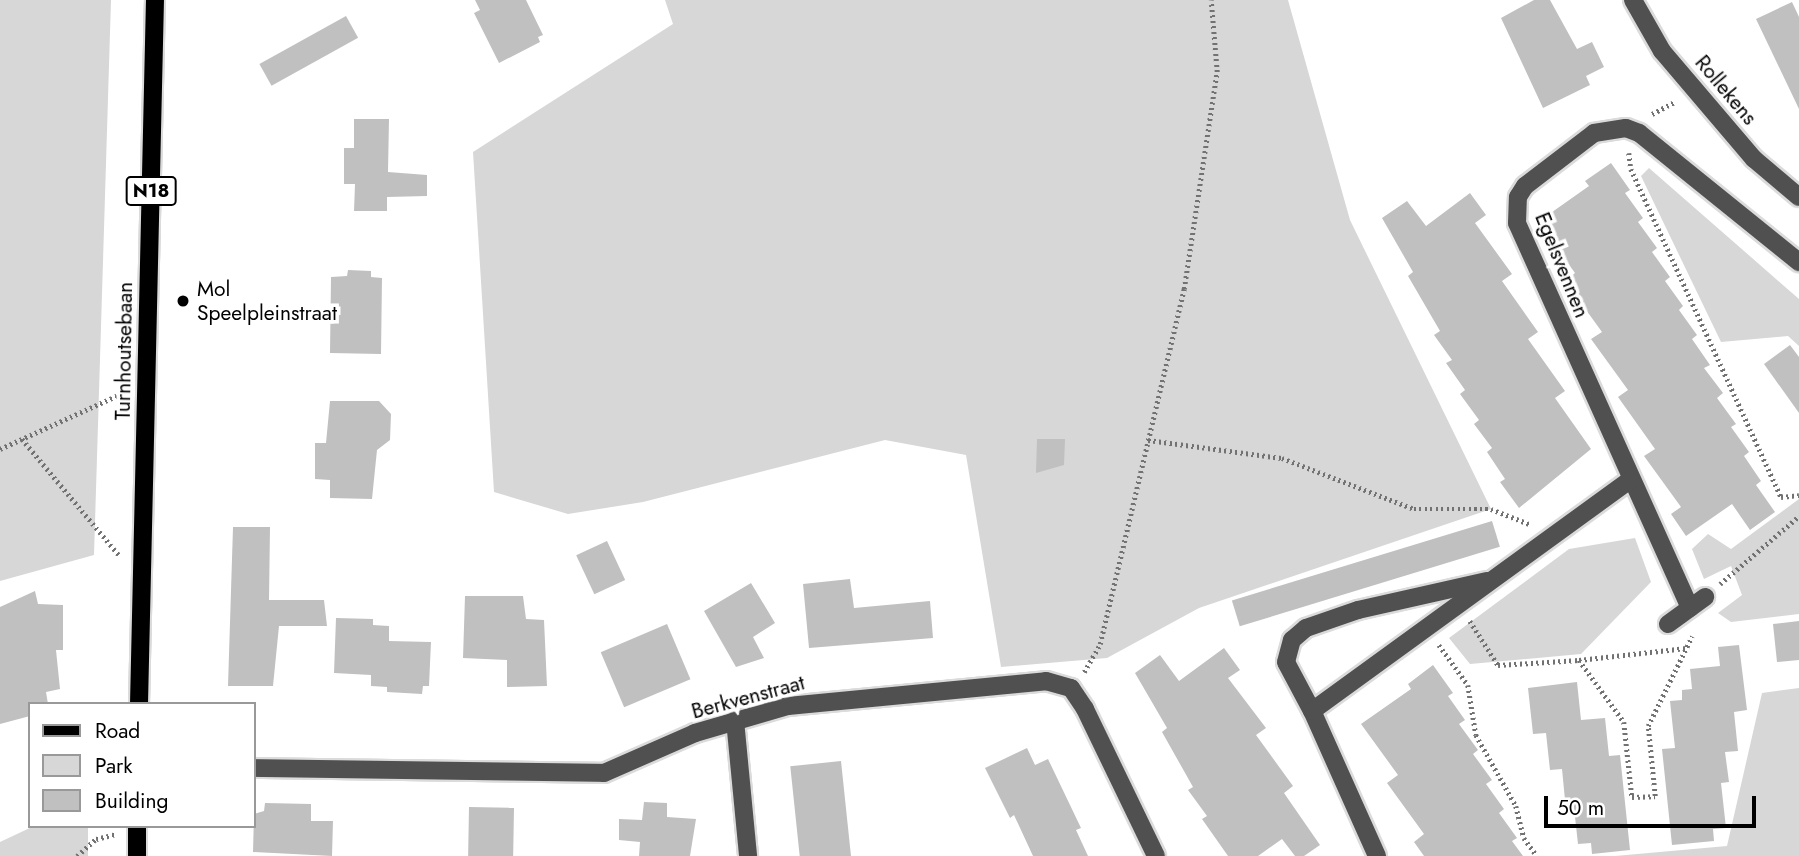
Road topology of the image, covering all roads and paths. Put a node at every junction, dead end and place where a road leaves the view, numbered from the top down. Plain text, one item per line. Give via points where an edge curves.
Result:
1 (155, 0) edge
2 (1211, 0) edge
3 (1633, 0) edge
4 (1696, 91) junction
5 (1626, 128) junction
6 (1799, 197) edge
7 (1799, 262) edge
8 (145, 382) junction
9 (22, 439) junction
10 (1148, 440) junction
11 (0, 449) edge
12 (1630, 480) junction
13 (1799, 495) edge
14 (1799, 516) edge
15 (1566, 527) junction
16 (1494, 580) junction
17 (142, 582) junction
18 (1704, 597) joint
19 (1460, 604) junction
20 (1690, 608) junction
21 (1668, 624) dead end
22 (1427, 629) junction
23 (1686, 648) junction
24 (1579, 660) junction
25 (1071, 688) junction
26 (139, 702) edge
27 (1312, 711) junction
28 (735, 720) junction
29 (256, 768) edge
30 (137, 828) edge
31 (77, 856) edge
32 (137, 856) edge
33 (748, 856) edge
34 (1156, 856) edge
35 (1377, 856) edge
36 (1536, 856) edge

1 - 8 main road, Turnhoutsebaan / N18
2 - 10 path via 1217,72 1202,184 1184,289
3 - 4 street, Rollekens via 1662,51
4 - 5 path
4 - 6 street, Rollekens via 1754,159
5 - 7 street via 1639,133
5 - 12 street, Egelsvennen via 1594,133 1525,186 1516,210 1517,223
5 - 13 path via 1630,169 1781,497
8 - 9 path
8 - 17 main road, Turnhoutsebaan / N18
9 - 11 path
9 - 17 path
10 - 15 path via 1282,458 1414,509 1491,509 1522,524
10 - 25 path via 1100,644
12 - 15 street
12 - 20 street, Egelsvennen
14 - 18 path
15 - 16 street
16 - 19 street
16 - 27 street via 1358,610 1306,628 1292,640 1286,662
17 - 26 main road, Turnhoutsebaan / N18
18 - 20 street
19 - 22 street
19 - 24 path via 1498,665
20 - 21 street
20 - 23 path via 1694,632
22 - 27 street
22 - 36 path via 1468,685 1476,735 1516,806 1524,838
23 - 24 path
23 - 24 path via 1648,726 1655,796 1632,797 1624,722
25 - 28 street, Berkvenstraat via 1046,681 872,695 788,706
25 - 34 street
27 - 35 street
28 - 29 street, Berkvenstraat via 604,773
28 - 33 street
30 - 31 path via 96,839
30 - 32 main road

